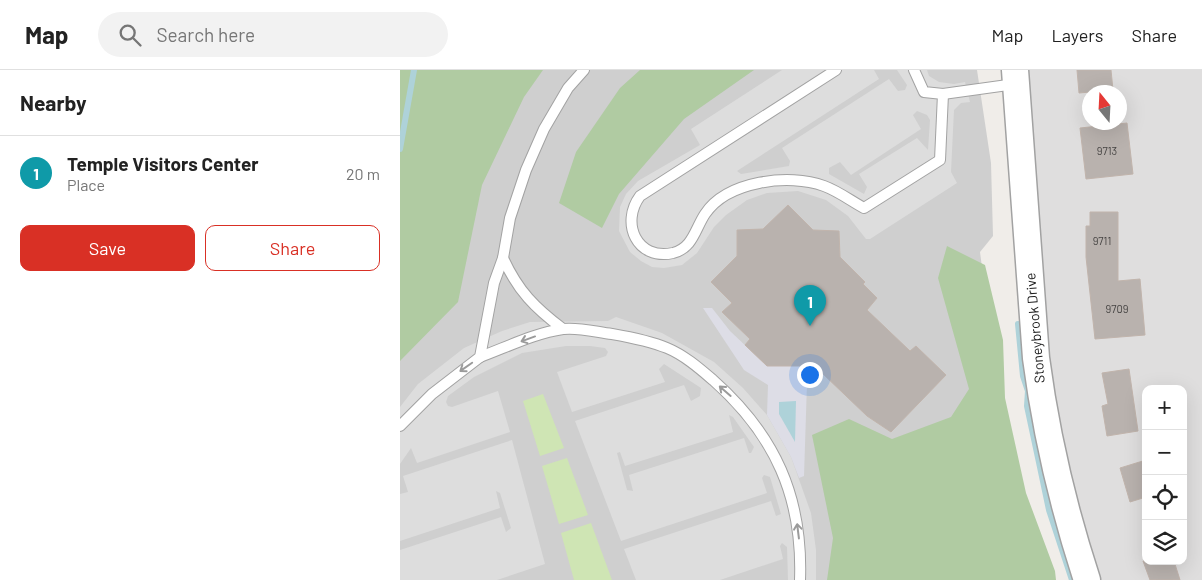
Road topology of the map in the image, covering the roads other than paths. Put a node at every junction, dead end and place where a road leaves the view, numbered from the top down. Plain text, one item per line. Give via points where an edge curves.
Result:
1 (584, 70) edge
2 (836, 70) edge
3 (914, 70) edge
4 (1016, 77) edge
5 (943, 94) junction
6 (503, 258) junction
7 (564, 329) junction
8 (480, 357) junction
9 (400, 426) edge
10 (800, 580) edge
11 (1087, 580) edge

1 - 6 lane via 568,88 544,129 526,170 510,218
2 - 5 lane via 640,196 630,220 634,236 658,253 678,251 692,240 705,214 722,197 735,190 790,178 823,186 864,208 940,160
3 - 5 lane via 924,92
4 - 5 lane
4 - 11 street, Stoneybrook Drive via 1042,405 1052,454
6 - 7 lane via 514,282 528,300
6 - 8 lane via 494,283
7 -> 8 lane
10 -> 7 lane via 797,522 777,457 754,421 733,398 694,363 667,348 624,336
8 -> 9 lane via 432,394

